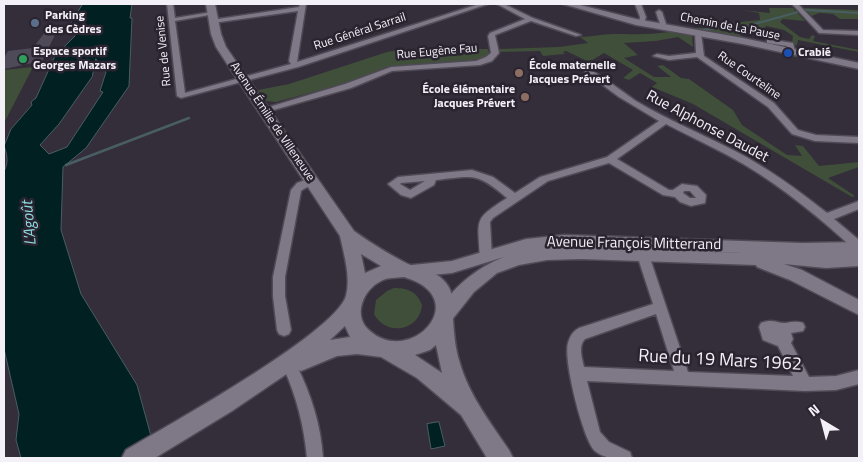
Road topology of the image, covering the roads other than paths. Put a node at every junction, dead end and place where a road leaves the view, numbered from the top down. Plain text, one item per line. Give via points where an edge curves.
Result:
1 (170, 4) edge
2 (485, 4) edge
3 (500, 4) edge
4 (567, 4) edge
5 (638, 4) edge
6 (795, 4) edge
7 (303, 6) edge
8 (659, 12) dead end
9 (212, 13) edge
10 (531, 19) junction
11 (172, 20) junction
12 (642, 23) junction
13 (662, 27) junction
14 (698, 33) junction
15 (859, 33) edge
16 (578, 35) dead end
17 (770, 41) dead end
18 (791, 51) junction
19 (699, 55) junction
20 (657, 56) dead end
21 (295, 65) junction
22 (859, 66) edge
23 (588, 70) dead end
24 (243, 80) junction
25 (181, 96) joint
26 (263, 110) junction
27 (665, 121) junction
28 (859, 140) edge
29 (610, 158) junction
30 (431, 177) dead end
31 (311, 181) junction
32 (678, 194) dead end
33 (514, 198) junction
34 (859, 205) edge
35 (826, 218) junction
36 (348, 235) junction
37 (859, 248) edge
38 (643, 255) junction
39 (486, 256) junction
40 (802, 257) junction
41 (736, 258) junction
42 (859, 260) edge
43 (408, 270) junction
44 (796, 275) junction
45 (353, 299) junction
46 (660, 307) junction
47 (857, 307) edge
48 (445, 318) junction
49 (798, 327) dead end
50 (284, 330) dead end
51 (383, 348) junction
52 (291, 368) junction
53 (579, 374) junction
54 (859, 377) edge
55 (684, 378) junction
56 (805, 384) junction
57 (246, 390) junction
58 (466, 407) junction
59 (134, 458) edge
60 (315, 458) edge
61 (501, 458) edge
62 (624, 458) edge

1 - 11 street, Rue de Venise
2 - 21 street, Rue Général Sarrail
3 - 10 street
4 - 12 street, Chemin de La Pause
5 - 12 street
6 - 15 street via 820,32
7 - 9 street
7 - 21 street via 293,61
8 - 13 street
9 - 11 street
9 - 24 main road, Avenue Émilie de Villeneuve via 219,43
10 - 16 street
10 - 26 street, Rue Eugène Fau via 492,34 495,52 486,61 397,68 348,86
11 - 25 street, Rue de Venise
12 - 13 street, Chemin de La Pause
13 - 14 street, Chemin de La Pause
14 - 18 street, Chemin de La Pause
14 - 19 street, Rue Courteline
17 - 18 street via 790,45
18 - 22 street, Chemin de La Pause
19 - 20 street
19 - 28 street, Rue Courteline via 771,105 795,132 815,138
21 - 24 street, Rue Général Sarrail
23 - 27 street, Rue Alphonse Daudet via 627,100
24 - 25 street, Rue Général Sarrail
24 - 26 main road, Avenue Émilie de Villeneuve
26 - 31 main road, Avenue Émilie de Villeneuve
27 - 29 street
27 - 35 street, Rue Alphonse Daudet via 757,168
29 - 32 street via 667,192
29 - 33 street via 544,180
30 - 33 street via 478,174
31 - 36 main road, Avenue Émilie de Villeneuve
31 - 50 street via 296,190 282,258 279,296
33 - 39 street via 484,222
34 - 35 street
35 - 37 street, Rue Alphonse Daudet
36 - 43 main road, Avenue Émilie de Villeneuve via 373,254
36 - 45 main road, Avenue Émilie de Villeneuve via 356,269
37 - 40 street, Avenue François Mitterrand
38 - 41 street, Avenue François Mitterrand
38 - 46 street
38 - 48 street, Avenue François Mitterrand via 566,253 536,255 508,262 476,279
39 - 40 street, Avenue François Mitterrand via 526,245 564,241
39 - 43 street, Avenue François Mitterrand via 452,267
40 - 41 street, Avenue François Mitterrand
40 - 42 street, Avenue François Mitterrand
40 - 44 street via 790,264
40 - 47 street via 825,284
41 - 44 street via 768,264
43 - 45 main road via 375,276 363,284
43 - 48 main road via 435,282 446,304
44 - 47 street
45 - 51 main road via 350,314 358,334 367,342
45 - 57 main road via 324,336
46 - 53 street via 579,335 574,348
46 - 55 street
48 - 51 main road via 438,331 416,346 402,350
48 - 58 main road via 446,353
49 - 56 street via 790,327 783,335
51 - 52 main road via 364,344 331,350
51 - 58 main road via 424,371
52 - 57 main road
52 - 60 street via 304,397
53 - 55 street, Rue du 19 Mars 1962
53 - 62 street via 594,437 600,445
54 - 56 street, Rue du 19 Mars 1962 via 836,383
55 - 56 street, Rue du 19 Mars 1962
57 - 59 main road
58 - 61 main road

